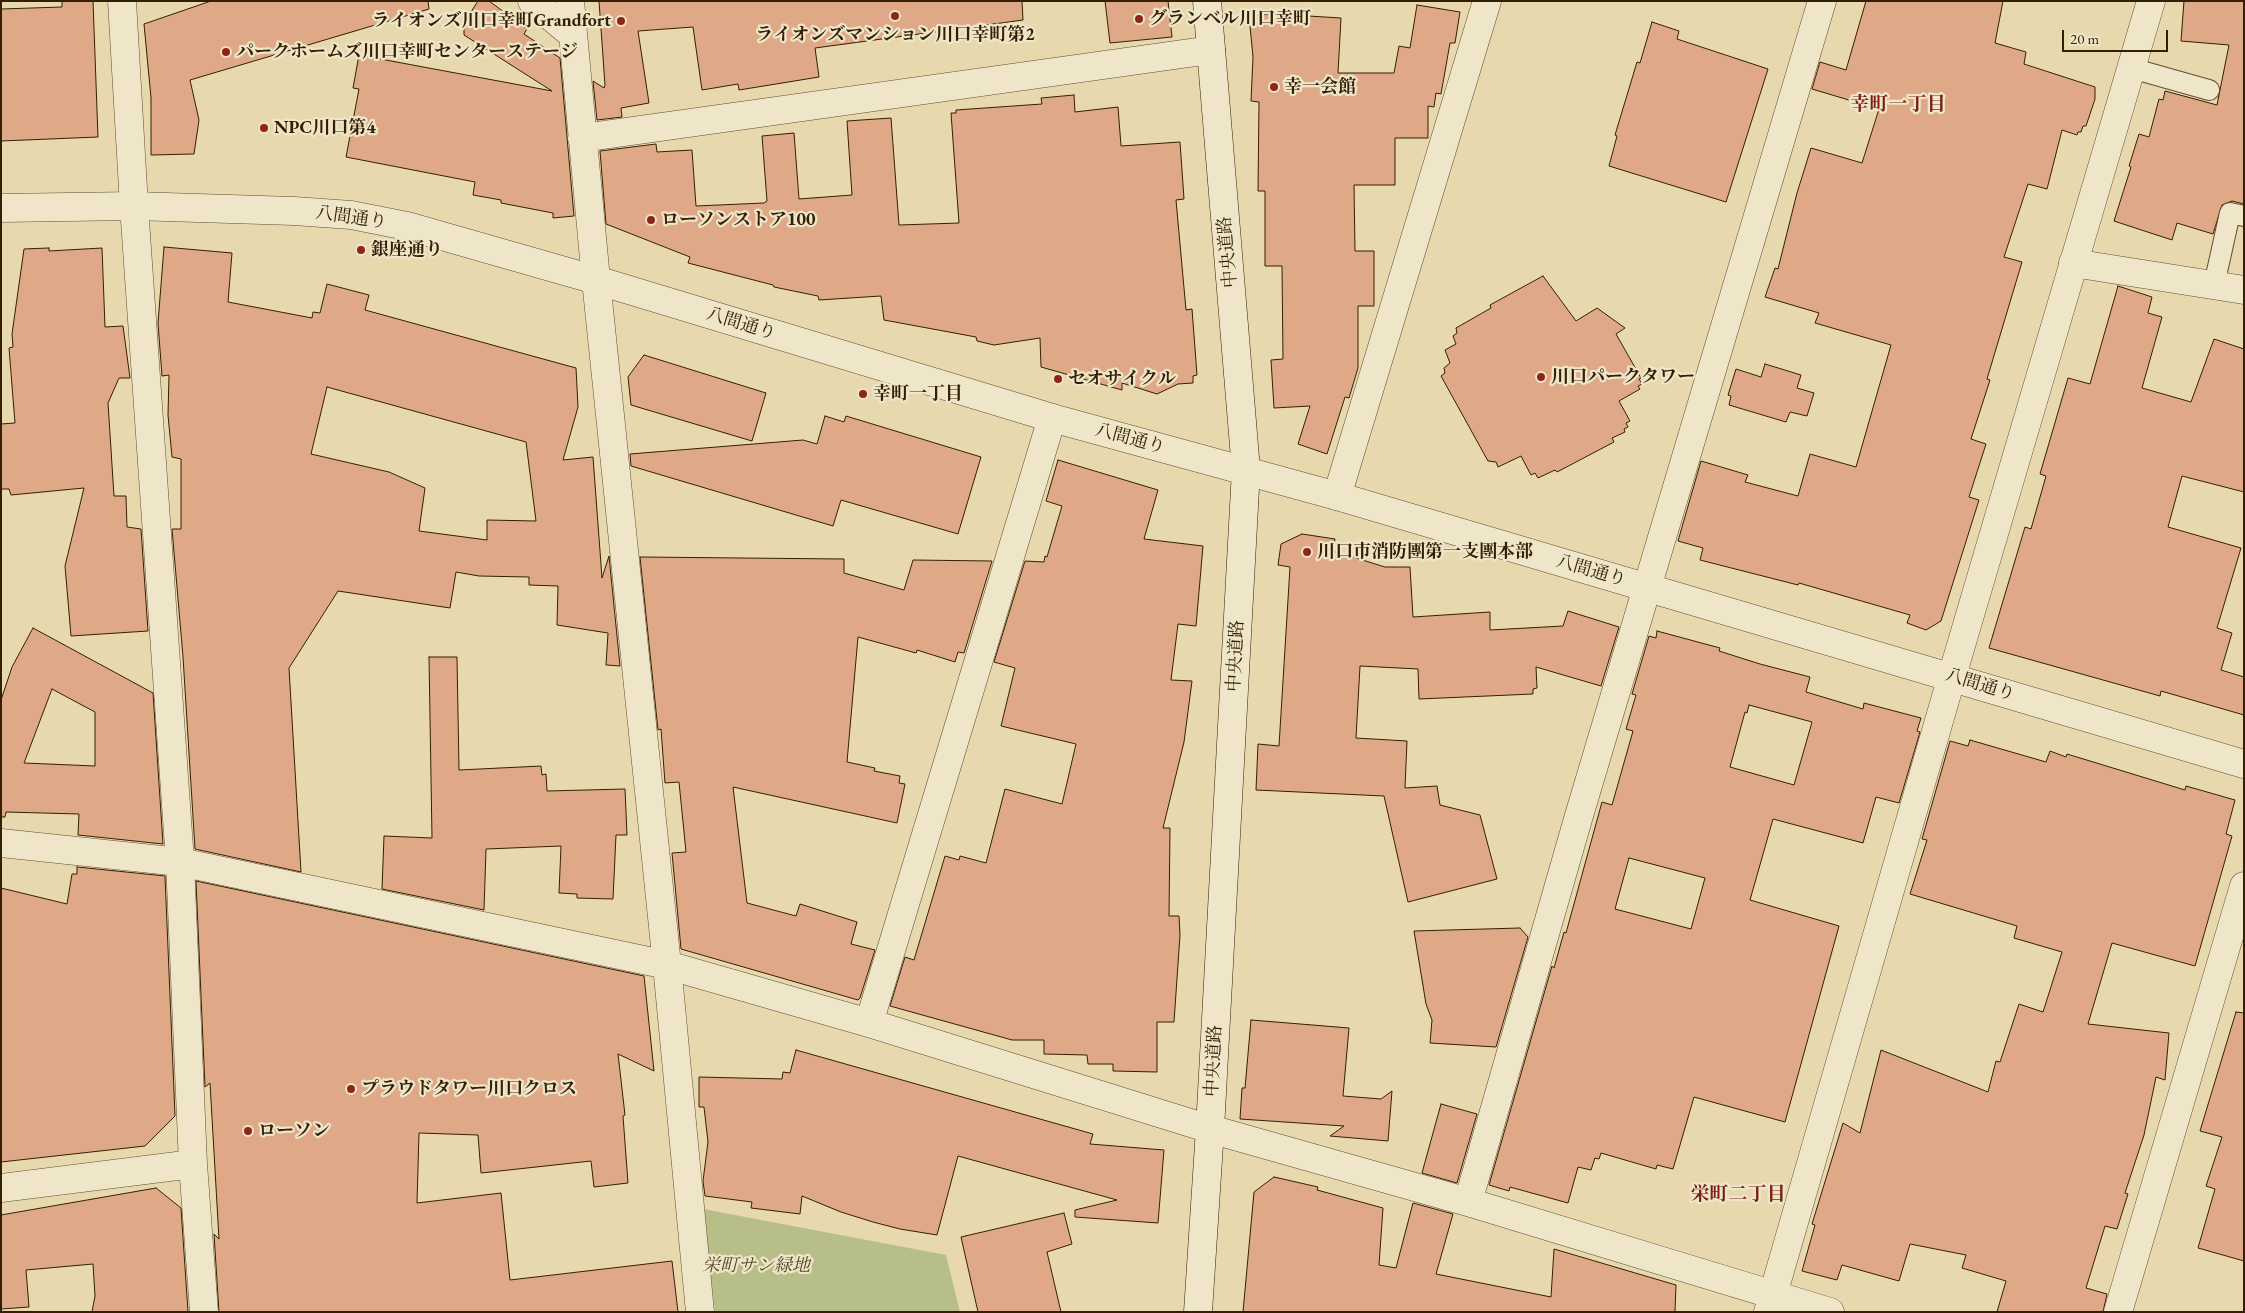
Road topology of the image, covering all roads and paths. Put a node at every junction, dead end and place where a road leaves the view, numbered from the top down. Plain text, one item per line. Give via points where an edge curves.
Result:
1 (122, 1) edge
2 (532, 1) edge
3 (570, 1) edge
4 (1207, 1) edge
5 (1487, 1) edge
6 (1822, 1) edge
7 (2151, 1) edge
8 (573, 35) junction
9 (1211, 50) junction
10 (2131, 68) junction
11 (2209, 90) dead end
12 (582, 138) junction
13 (134, 206) junction
14 (1, 208) edge
15 (2244, 216) edge
16 (2073, 263) junction
17 (596, 280) junction
18 (2214, 285) junction
19 (2244, 290) edge
20 (1052, 418) junction
21 (1246, 470) junction
22 (1338, 496) junction
23 (1648, 588) junction
24 (1952, 676) junction
25 (2244, 764) edge
26 (1, 843) edge
27 (180, 862) junction
28 (2244, 886) edge
29 (666, 965) junction
30 (869, 1022) junction
31 (1210, 1129) junction
32 (193, 1164) junction
33 (1, 1188) edge
34 (1468, 1202) junction
35 (1770, 1303) edge
36 (204, 1312) edge
37 (700, 1312) edge
38 (1198, 1312) edge
39 (1830, 1312) edge
40 (2118, 1312) edge

1 - 13 street
2 - 8 street
3 - 8 street
4 - 9 street, 中央道路
5 - 22 street
6 - 23 street
7 - 10 street
8 - 12 street
9 - 12 street
9 - 21 street, 中央道路
10 - 11 lane
10 - 16 street
12 - 17 street
13 - 14 street, 八間通り
13 - 17 street, 八間通り via 351,215 407,226
13 - 27 street
15 - 18 lane via 2230,214
16 - 18 street
16 - 24 street
17 - 20 street, 八間通り
17 - 29 street
18 - 19 street
20 - 21 street, 八間通り
20 - 30 street
21 - 22 street, 八間通り
21 - 31 street, 中央道路
22 - 23 street, 八間通り
23 - 24 street, 八間通り
23 - 34 street
24 - 25 street, 八間通り
24 - 35 street
26 - 27 street
27 - 29 street
27 - 32 street
28 - 40 street
29 - 30 street
29 - 37 street
30 - 31 street
31 - 34 street
31 - 38 street, 中央道路
32 - 33 street
32 - 36 street
34 - 35 street
35 - 39 street

